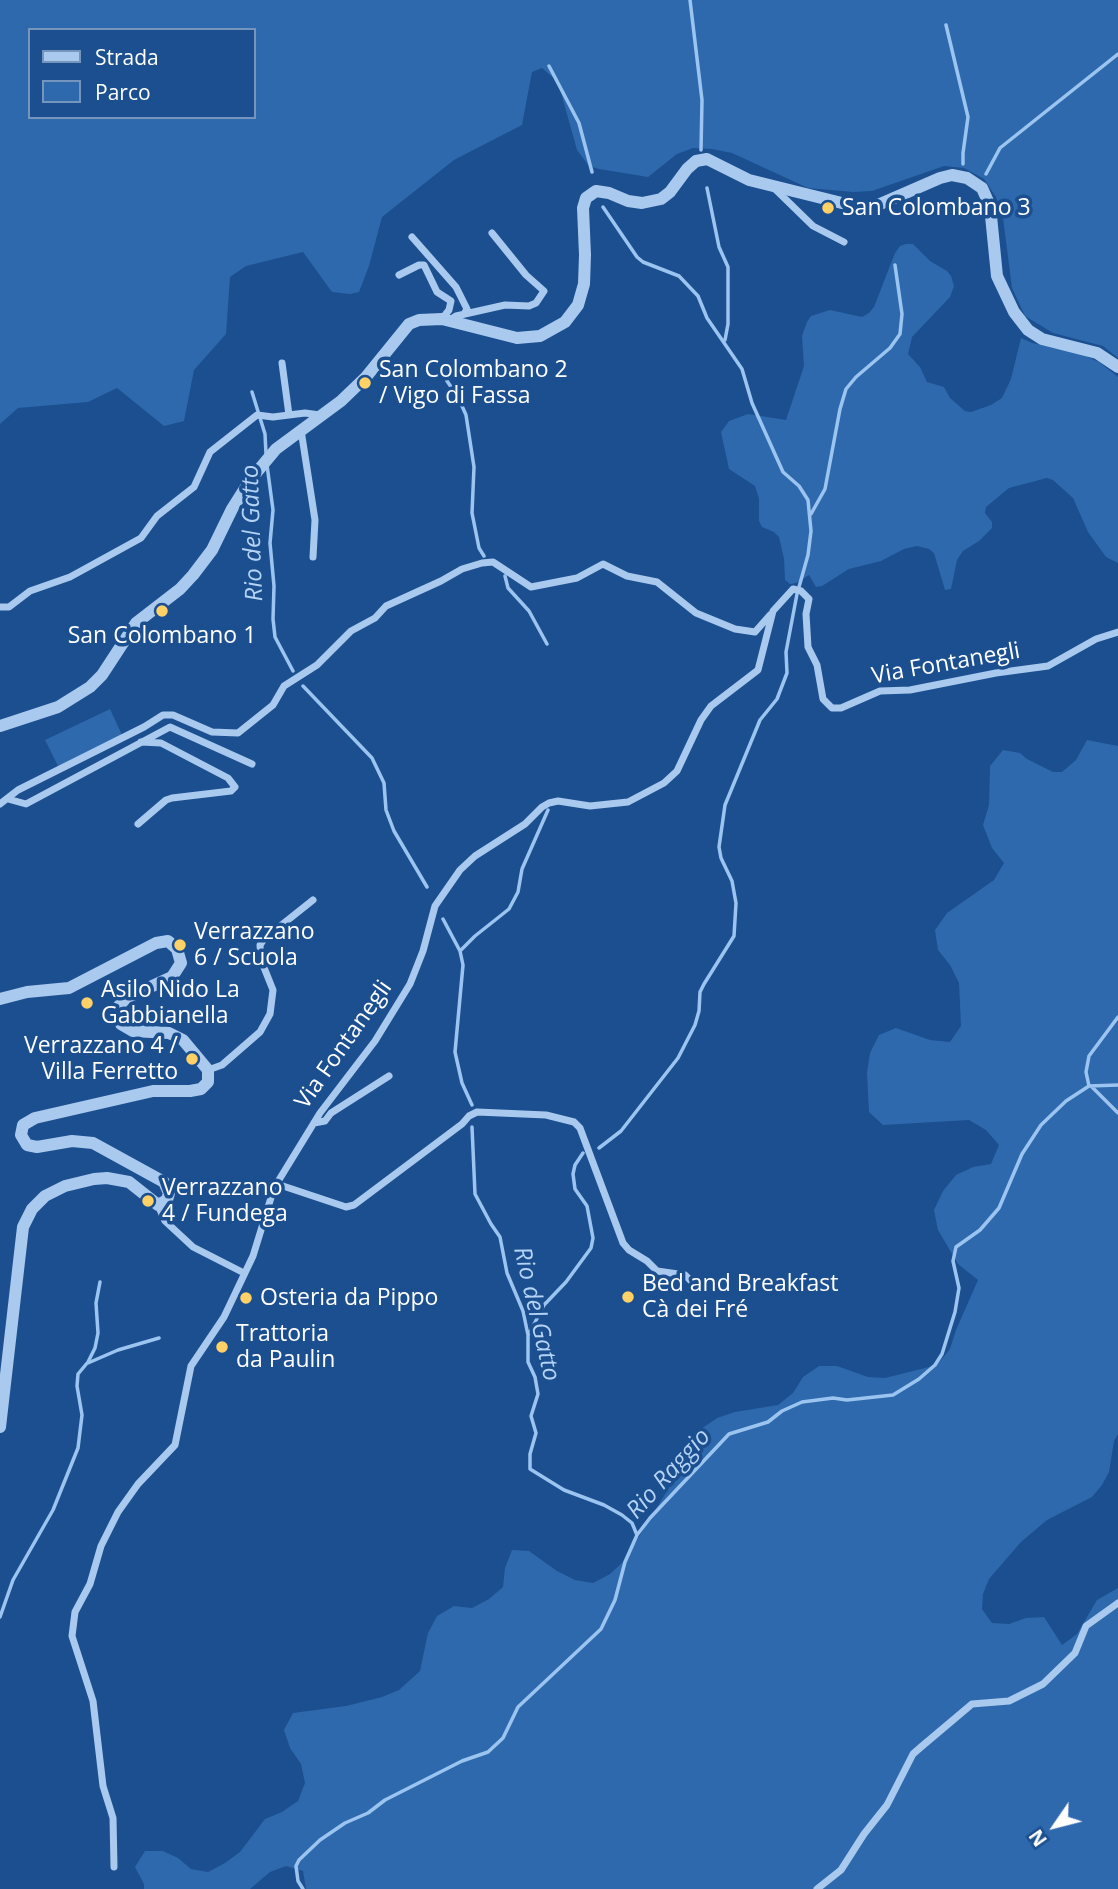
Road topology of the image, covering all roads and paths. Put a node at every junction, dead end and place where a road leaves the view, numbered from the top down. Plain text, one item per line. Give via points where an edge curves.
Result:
1 (772, 186) junction
2 (492, 233) dead end
3 (412, 237) dead end
4 (844, 242) dead end
5 (399, 275) dead end
6 (463, 314) junction
7 (446, 320) junction
8 (282, 363) dead end
9 (1118, 367) edge
10 (289, 415) junction
11 (320, 415) junction
12 (301, 429) junction
13 (313, 556) dead end
14 (0, 607) edge
15 (773, 611) junction
16 (1118, 632) edge
17 (0, 726) edge
18 (140, 742) junction
19 (252, 764) dead end
20 (8, 799) junction
21 (0, 804) edge
22 (138, 824) dead end
23 (313, 900) dead end
24 (0, 999) edge
25 (208, 1070) junction
26 (389, 1076) dead end
27 (314, 1123) junction
28 (274, 1188) junction
29 (158, 1205) junction
30 (244, 1273) junction
31 (691, 1281) dead end
32 (0, 1427) edge
33 (1118, 1603) edge
34 (114, 1867) dead end
35 (817, 1889) edge

1 - 4 street via 813,226
1 - 7 street via 707,159 687,169 661,199 642,203 596,191 586,198 583,208 584,284 578,304 565,322 540,336 517,338
1 - 9 street via 871,208 940,177 967,178 982,188 990,206 997,276 1028,330 1042,339 1097,354
2 - 6 street via 544,291 529,306 505,305
3 - 6 street via 456,286 467,309
5 - 7 street via 424,265 437,292 451,301
6 - 7 street
7 - 11 street via 409,324 366,377
8 - 10 street
10 - 11 street
10 - 14 street via 257,415 209,452 194,487 157,516 141,538 70,577 30,591 9,607
11 - 12 street
12 - 13 street via 315,520
12 - 17 street via 276,449 251,479 193,575 136,623 90,687 58,707
15 - 16 street, Via Fontanegli via 793,589 809,599 808,647 823,699 841,709 880,691 1048,666
15 - 20 street via 751,633 704,618 657,582 627,576 603,564 577,578 531,587 493,562 461,569 386,606 351,631 317,665 284,686 273,705 238,733 212,732 163,715
15 - 27 street, Via Fontanegli via 758,670 711,706 677,771 664,783 628,802 590,806 550,803 460,870 435,906 410,984 375,1041
18 - 19 street via 170,727
18 - 20 street via 26,804
18 - 22 street via 161,743 228,778 235,787 166,800
20 - 21 street
23 - 25 street via 260,945 273,990 270,1014 260,1032 222,1065
24 - 25 street via 69,988 168,941 177,949 181,963 172,977 126,998 117,1008 121,1024 133,1031 169,1033 183,1040
25 - 29 street via 208,1082 201,1089 118,1098 35,1118 21,1130 23,1140 32,1147 84,1142 122,1158 164,1182 167,1200
26 - 27 street via 325,1121
27 - 28 street, Via Fontanegli
28 - 30 street, Via Fontanegli
28 - 31 street via 283,1186 346,1207 354,1205 469,1115 546,1115 580,1128 629,1250 657,1271 685,1275
29 - 30 street via 165,1221 193,1247
29 - 32 street via 129,1182 107,1178 65,1186 32,1209 23,1227
30 - 34 street, Via Fontanegli via 224,1317 191,1366 175,1445 118,1511 75,1612 72,1636 93,1701 103,1786 113,1818
33 - 35 street via 1086,1626 1075,1653 1043,1684 1009,1701 972,1704 921,1747 841,1870

